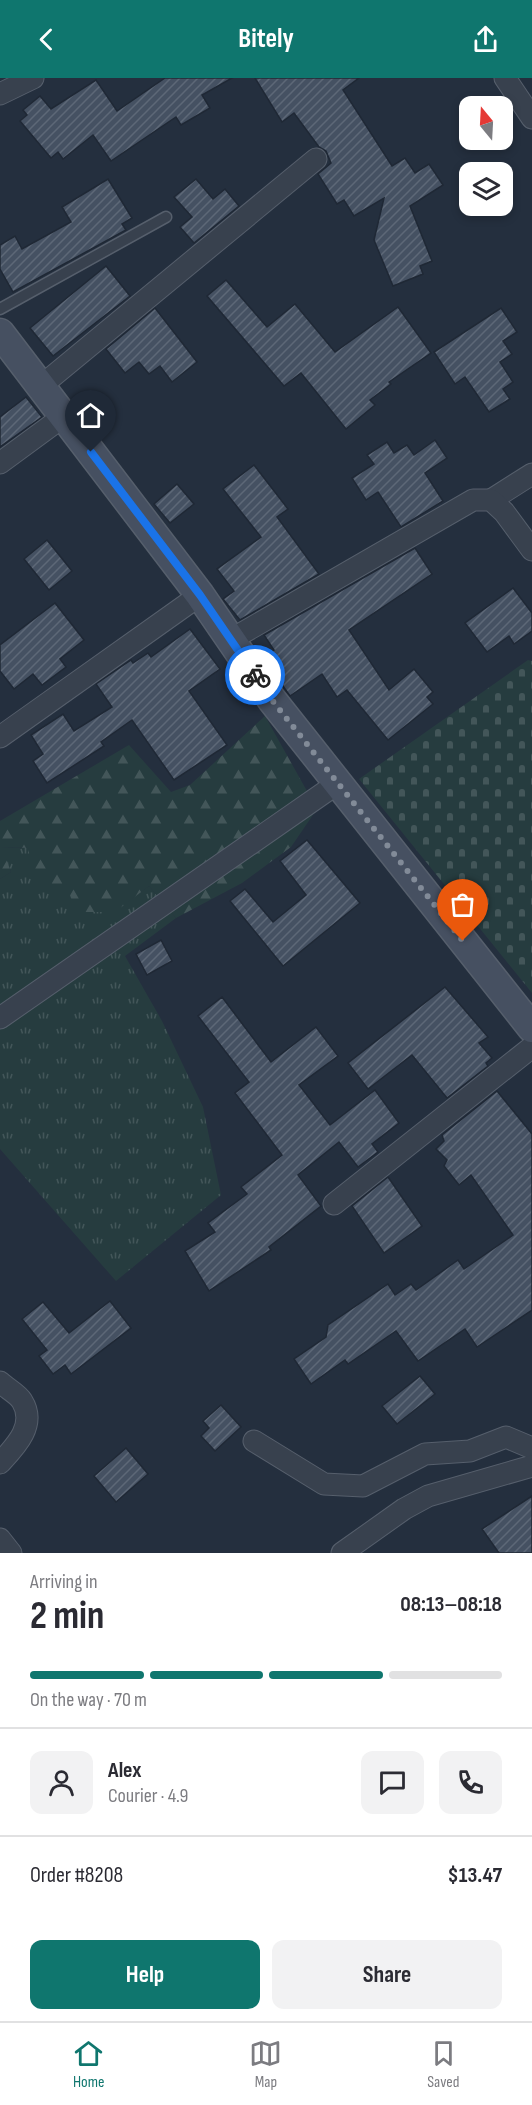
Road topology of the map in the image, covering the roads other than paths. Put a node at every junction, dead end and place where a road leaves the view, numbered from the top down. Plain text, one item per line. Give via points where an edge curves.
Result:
1 (33, 78) edge
2 (504, 78) edge
3 (0, 94) edge
4 (532, 117) edge
5 (316, 159) dead end
6 (166, 217) dead end
7 (0, 309) edge
8 (0, 333) edge
9 (41, 386) junction
10 (64, 416) junction
11 (0, 463) edge
12 (532, 474) edge
13 (491, 500) junction
14 (532, 550) edge
15 (200, 595) junction
16 (232, 639) junction
17 (0, 737) edge
18 (338, 783) junction
19 (0, 1018) edge
20 (532, 1028) edge
21 (532, 1047) edge
22 (334, 1204) dead end
23 (0, 1382) edge
24 (254, 1441) dead end
25 (532, 1448) edge
26 (0, 1463) edge
27 (532, 1466) edge
28 (0, 1539) edge
29 (11, 1553) edge
30 (342, 1553) edge

1 - 3 street
2 - 4 street
5 - 9 street
6 - 7 lane
8 - 9 main road
9 - 10 main road
10 - 11 street
10 - 15 main road
12 - 13 street
13 - 14 street
13 - 16 street via 473,500
15 - 16 main road
15 - 17 street
16 - 18 main road via 272,700
18 - 19 street
18 - 20 main road
21 - 22 street
23 - 26 street via 22,1401 27,1421 22,1439
24 - 25 street via 324,1484 363,1486 425,1454 470,1451 506,1437
27 - 30 street via 428,1496
28 - 29 street

